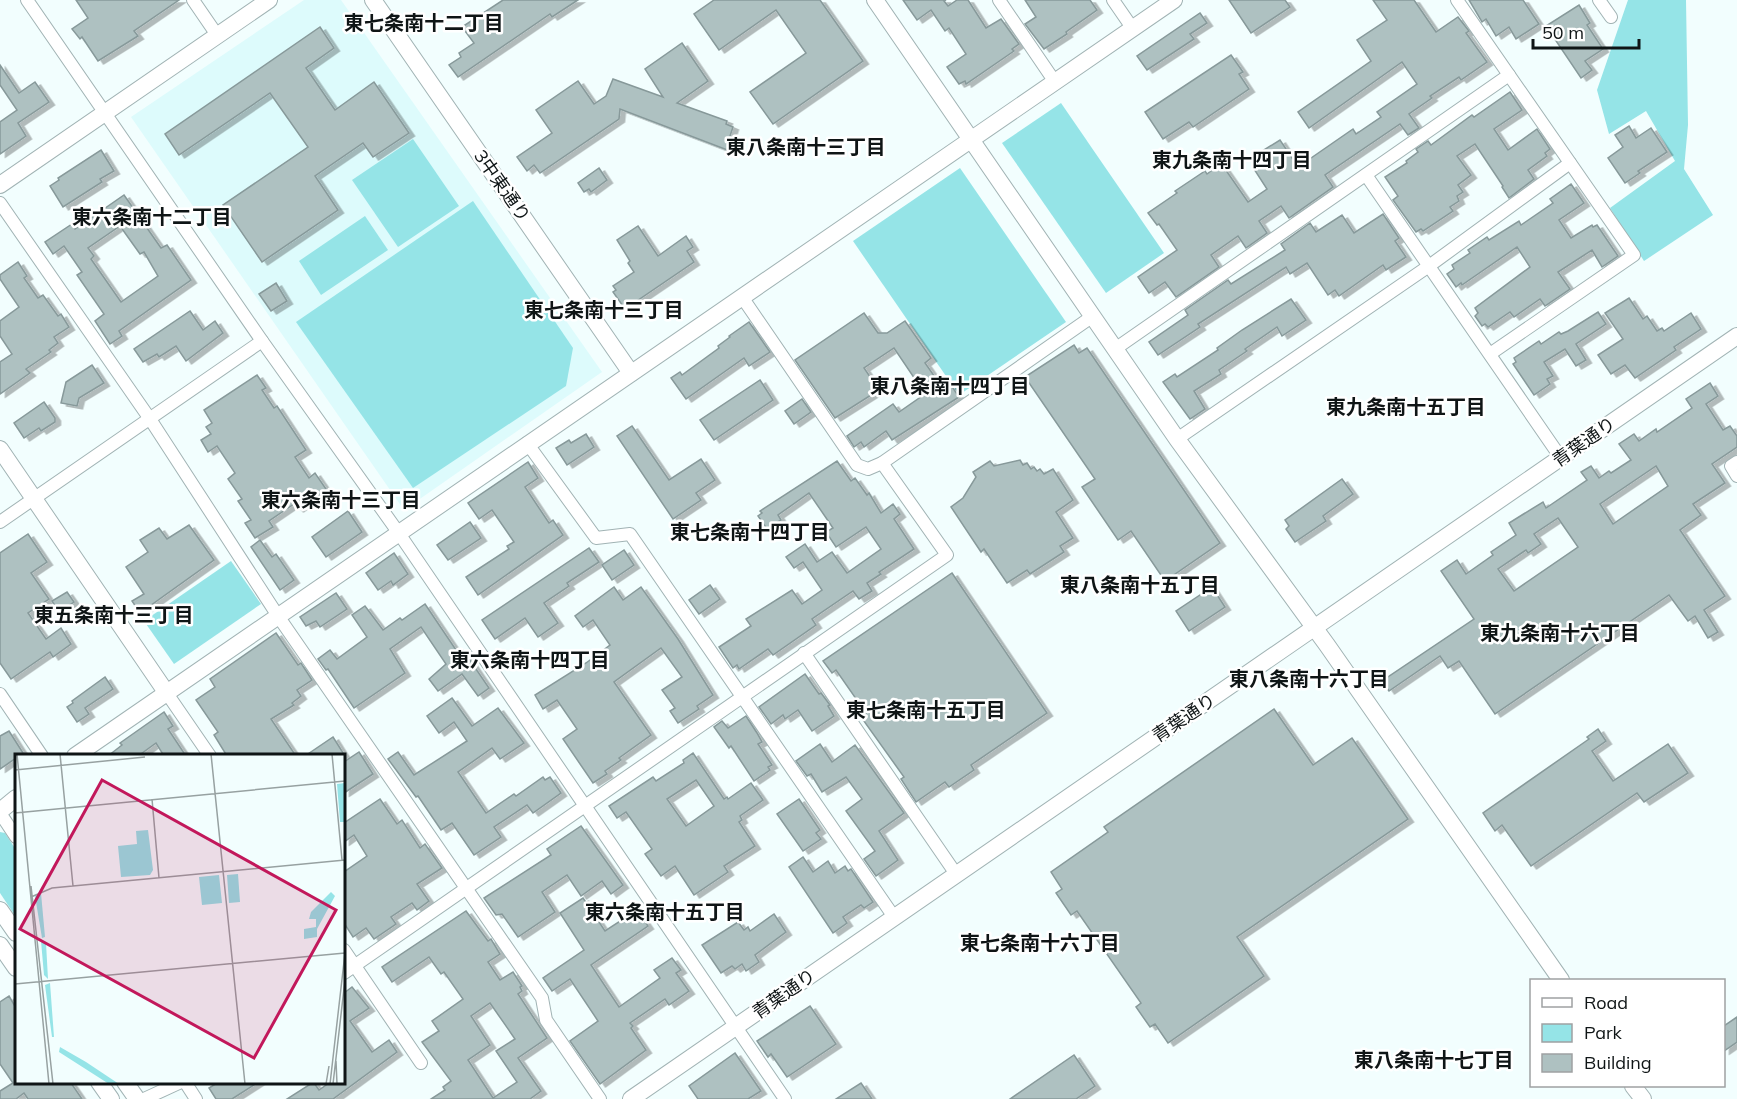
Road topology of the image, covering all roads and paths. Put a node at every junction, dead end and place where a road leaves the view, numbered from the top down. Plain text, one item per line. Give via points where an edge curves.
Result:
1 (27, 0) edge
2 (193, 0) edge
3 (269, 0) edge
4 (373, 0) edge
5 (875, 0) edge
6 (999, 0) edge
7 (1113, 0) edge
8 (1174, 0) edge
9 (1457, 0) edge
10 (1599, 0) edge
11 (1611, 17) dead end
12 (1133, 29) junction
13 (217, 36) junction
14 (1509, 75) junction
15 (1055, 82) junction
16 (105, 113) junction
17 (970, 139) junction
18 (1570, 163) junction
19 (1366, 175) junction
20 (0, 185) edge
21 (0, 203) edge
22 (1429, 266) junction
23 (742, 297) junction
24 (1093, 316) junction
25 (1737, 336) edge
26 (262, 341) junction
27 (1115, 349) junction
28 (1490, 354) junction
29 (631, 373) junction
30 (150, 419) junction
31 (1177, 439) junction
32 (527, 443) junction
33 (0, 449) edge
34 (1561, 458) junction
35 (1737, 462) edge
36 (882, 463) junction
37 (1737, 476) edge
38 (34, 499) junction
39 (0, 522) edge
40 (398, 532) junction
41 (278, 616) junction
42 (1316, 628) junction
43 (804, 653) junction
44 (166, 692) junction
45 (0, 694) edge
46 (742, 696) junction
47 (41, 754) edge
48 (78, 754) edge
49 (209, 754) edge
50 (15, 799) edge
51 (586, 805) junction
52 (0, 812) edge
53 (15, 835) edge
54 (956, 874) junction
55 (465, 887) junction
56 (0, 910) edge
57 (894, 917) junction
58 (15, 932) edge
59 (0, 945) edge
60 (345, 954) edge
61 (15, 967) edge
62 (349, 969) edge
63 (1560, 979) edge
64 (737, 1027) junction
65 (421, 1063) dead end
66 (100, 1084) edge
67 (126, 1084) edge
68 (181, 1084) edge
69 (184, 1084) edge
70 (1634, 1087) edge
71 (111, 1099) edge
72 (137, 1099) edge
73 (144, 1099) edge
74 (196, 1099) edge
75 (600, 1099) edge
76 (630, 1099) edge
77 (785, 1099) edge
78 (1643, 1099) edge

1 - 16 street
2 - 13 street
3 - 13 street
4 - 29 street, 3中東通り
5 - 17 street
6 - 15 street
7 - 12 street
8 - 12 street
9 - 14 street
10 - 11 street
12 - 15 street
13 - 16 street
14 - 18 street
14 - 19 street
15 - 17 street
16 - 20 street
16 - 26 street
17 - 23 street
17 - 24 street
18 - 22 street
18 - 28 street via 1634,255
19 - 22 street
19 - 27 street
21 - 30 street
22 - 28 street
22 - 31 street
23 - 29 street
23 - 36 street via 857,465 868,469
24 - 27 street
24 - 36 street
25 - 34 street, 青葉通り
26 - 30 street
26 - 40 street
27 - 31 street
28 - 34 street
29 - 32 street
30 - 38 street
30 - 41 street
31 - 42 street
32 - 40 street
32 - 46 street via 596,538 630,534
33 - 38 street
34 - 42 street, 青葉通り
35 - 37 street via 1731,466
36 - 43 street via 947,555
38 - 39 street
38 - 44 street
40 - 41 street
40 - 51 street
41 - 44 street
41 - 55 street
42 - 54 street, 青葉通り
42 - 63 street
43 - 46 street
43 - 54 street
44 - 48 street
44 - 49 street
45 - 47 street
46 - 51 street
46 - 57 street
50 - 52 street
51 - 55 street
51 - 64 street
52 - 53 street
54 - 57 street, 青葉通り
55 - 62 street
55 - 75 street via 542,998 546,1020
56 - 58 street
57 - 64 street, 青葉通り
59 - 61 street
60 - 62 street
62 - 65 street
64 - 76 street, 青葉通り
64 - 77 street
66 - 71 street
67 - 72 street
68 - 73 street
69 - 74 street
70 - 78 street

